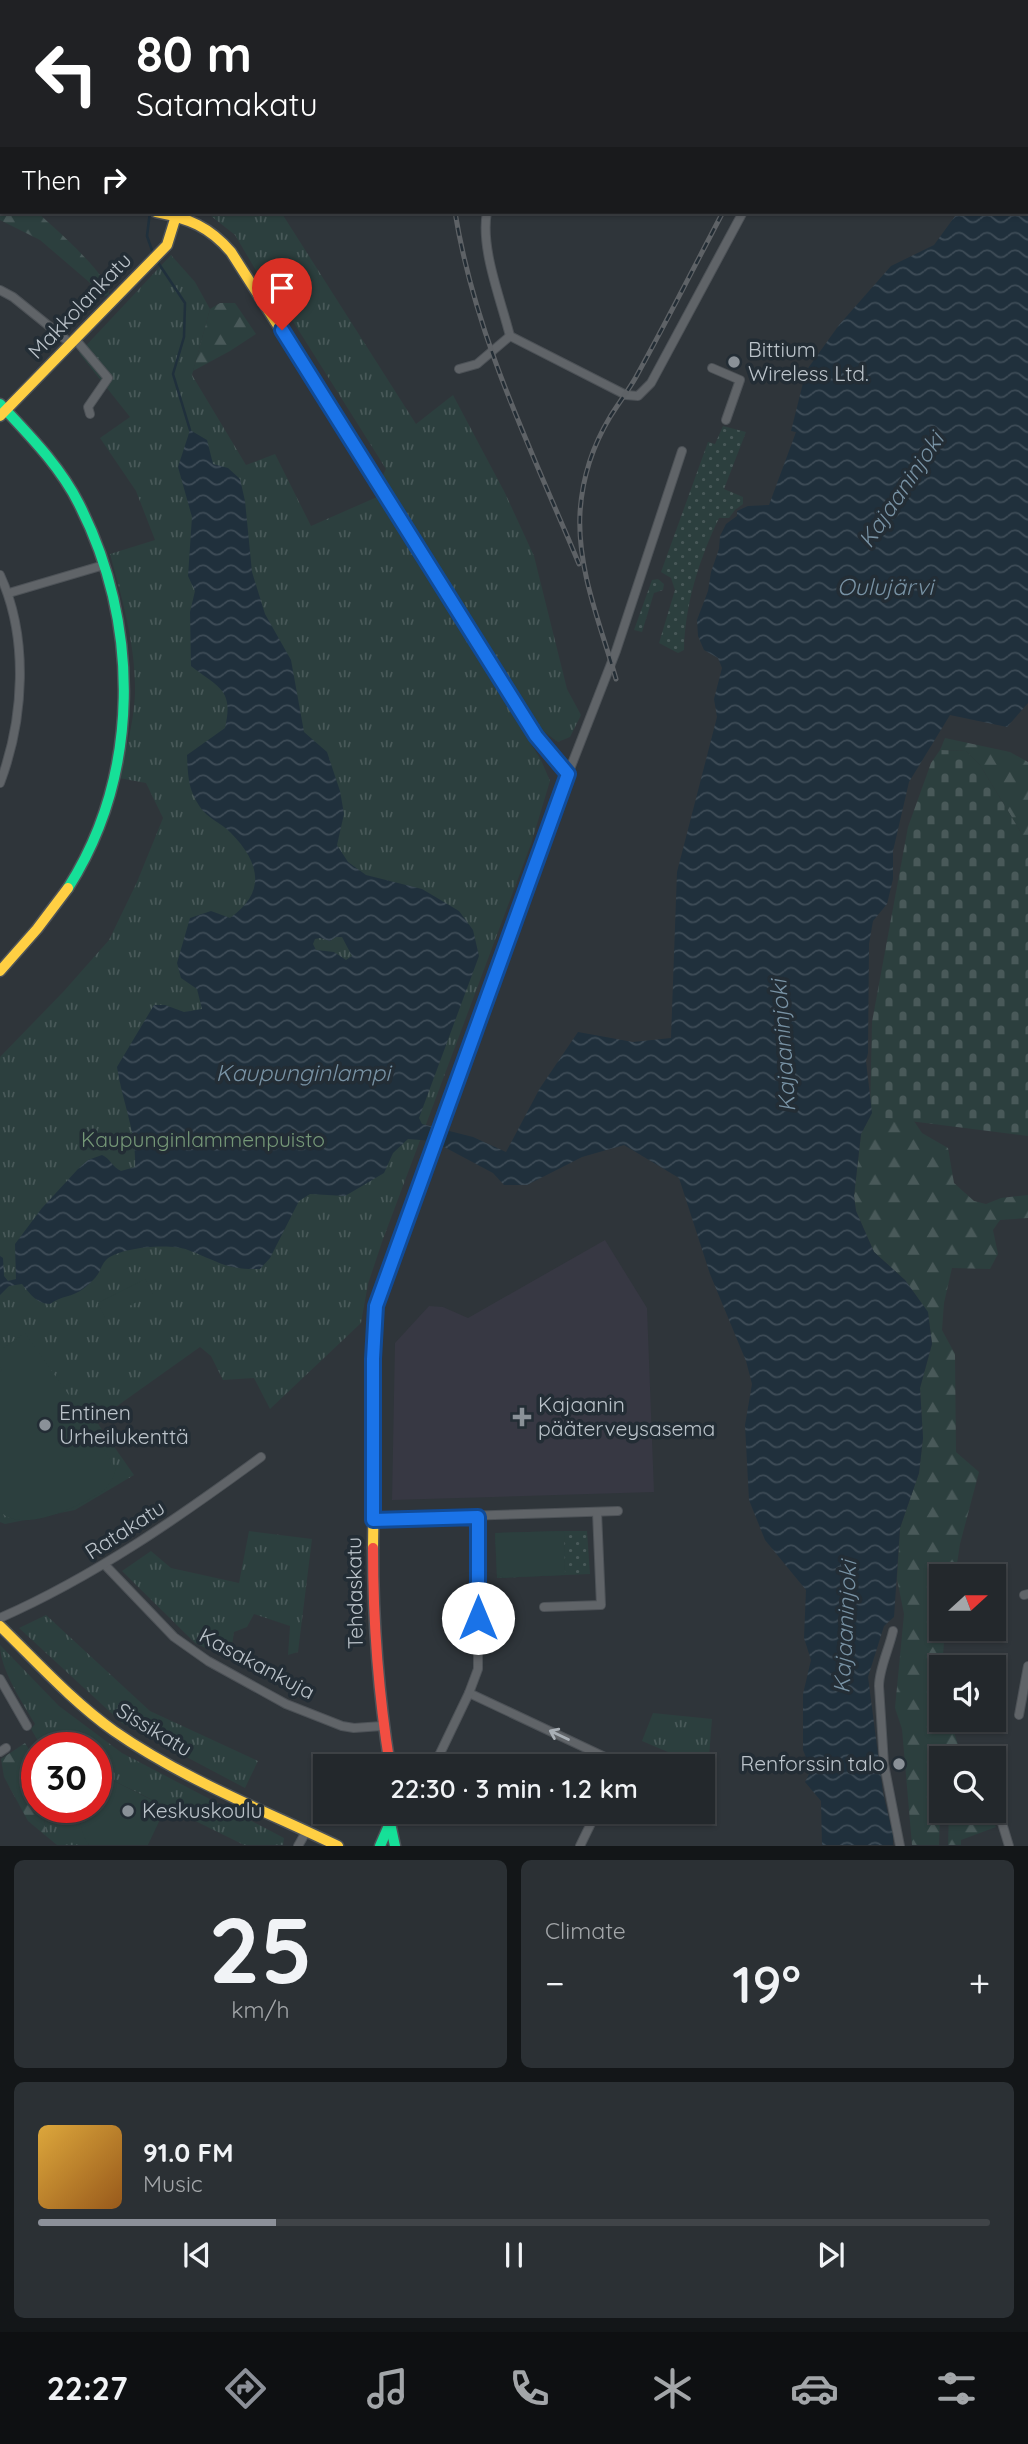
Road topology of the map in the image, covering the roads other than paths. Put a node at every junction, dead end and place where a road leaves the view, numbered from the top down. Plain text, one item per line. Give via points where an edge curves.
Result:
1 (166, 214) edge
2 (487, 214) edge
3 (742, 214) edge
4 (176, 216) junction
5 (0, 290) edge
6 (510, 336) junction
7 (72, 341) junction
8 (712, 368) dead end
9 (459, 369) dead end
10 (2, 410) edge
11 (90, 414) dead end
12 (726, 419) dead end
13 (682, 451) dead end
14 (104, 565) junction
15 (0, 575) edge
16 (9, 593) junction
17 (568, 774) junction
18 (0, 783) edge
19 (0, 971) edge
20 (261, 1457) dead end
21 (618, 1511) dead end
22 (597, 1512) junction
23 (478, 1517) junction
24 (373, 1520) junction
25 (105, 1565) junction
26 (544, 1607) dead end
27 (0, 1618) edge
28 (0, 1626) edge
29 (893, 1632) dead end
30 (1028, 1666) edge
31 (0, 1679) edge
32 (469, 1693) junction
33 (1019, 1714) dead end
34 (27, 1726) dead end
35 (382, 1726) junction
36 (388, 1754) edge
37 (440, 1754) edge
38 (598, 1754) edge
39 (1002, 1823) edge
40 (388, 1824) edge
41 (391, 1824) edge
42 (591, 1824) edge
43 (308, 1833) junction
44 (298, 1846) edge
45 (318, 1846) edge
46 (338, 1846) edge
47 (380, 1846) edge
48 (395, 1846) edge
49 (580, 1846) edge
50 (901, 1846) edge
51 (1009, 1846) edge

1 - 4 street
2 - 6 street via 488,251
3 - 6 street via 651,383 638,396 626,395
4 - 7 street, Makkolankatu via 167,245
4 - 17 street via 215,232 232,252 536,736
5 - 7 street
6 - 9 street via 478,364
7 - 10 street, Makkolankatu
7 - 11 street via 108,378 88,407
8 - 12 street via 740,380
10 - 14 street via 65,481 94,534
13 - 17 street via 612,662
14 - 16 street
14 - 19 street via 120,624 125,675 115,778 99,828 71,884
15 - 16 street
16 - 18 street via 19,699
17 - 24 street, Tehdaskatu via 376,1306
20 - 25 street, Ratakatu
21 - 22 street
22 - 23 street
22 - 26 street via 600,1605
23 - 24 street
23 - 32 street via 478,1669
24 - 35 street, Tehdaskatu via 373,1624
25 - 27 street, Ratakatu
25 - 35 street, Kasakankuja via 174,1637 208,1661 286,1704 342,1726
28 - 43 street, Sissikatu via 89,1712 138,1748
29 - 50 street via 879,1686 884,1764
30 - 33 street
31 - 34 street
32 - 37 street
38 -> 32 street
35 - 36 street, Tehdaskatu
39 - 51 street
40 - 47 street
41 - 48 street
42 - 49 street
43 - 44 street
43 - 45 street, Sissikatu
43 - 46 street, Sissikatu

